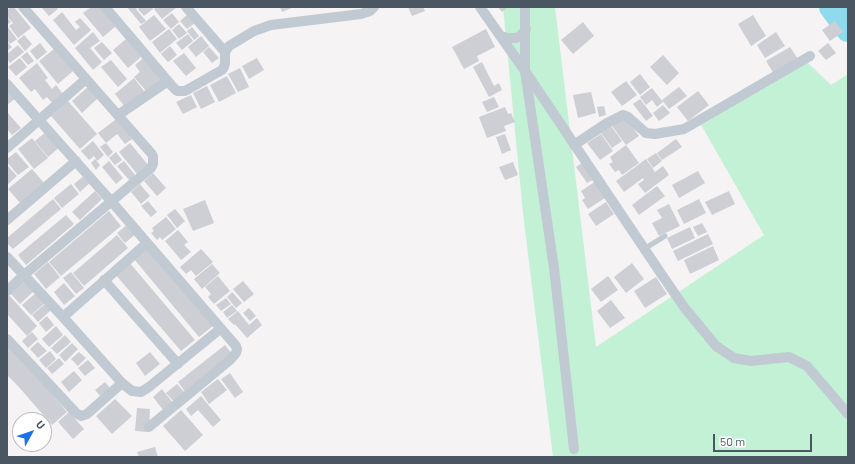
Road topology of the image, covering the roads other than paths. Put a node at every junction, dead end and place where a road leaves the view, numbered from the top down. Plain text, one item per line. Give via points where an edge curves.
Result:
1 (23, 7) edge
2 (105, 7) edge
3 (186, 7) edge
4 (374, 7) edge
5 (480, 7) edge
6 (525, 7) edge
7 (526, 29) junction
8 (500, 36) junction
9 (225, 52) junction
10 (810, 56) dead end
11 (525, 70) junction
12 (86, 79) junction
13 (168, 81) junction
14 (7, 84) edge
15 (118, 115) junction
16 (39, 120) junction
17 (574, 145) junction
18 (7, 148) edge
19 (76, 161) junction
20 (111, 201) junction
21 (7, 220) edge
22 (665, 236) dead end
23 (147, 244) junction
24 (644, 249) junction
25 (7, 257) edge
26 (24, 275) junction
27 (104, 280) junction
28 (7, 291) edge
29 (63, 316) junction
30 (220, 328) junction
31 (7, 339) edge
32 (178, 364) junction
33 (122, 383) junction
34 (848, 414) edge
35 (149, 427) dead end
36 (574, 449) dead end

1 - 12 street
2 - 13 street
3 - 9 street
4 - 9 street via 361,14 271,25 254,30 229,46
5 - 8 street
6 - 7 street
7 - 8 street via 516,38
7 - 11 street
8 - 11 street
9 - 13 street via 226,63 222,70 185,91 177,91
10 - 17 street via 684,129 646,133 623,115
11 - 17 street
11 - 36 street via 554,268
12 - 15 street
12 - 16 street
13 - 15 street
14 - 16 street
15 - 20 street via 151,153 153,164
16 - 18 street
16 - 19 street
17 - 24 street
19 - 20 street
19 - 21 street
20 - 23 street
20 - 26 street
22 - 24 lane
23 - 27 street
23 - 30 street
24 - 34 street via 684,307 716,346 734,358 751,361 789,357 807,366
25 - 26 street
26 - 28 street
26 - 29 street
27 - 29 street
27 - 32 street
29 - 33 street
30 - 32 street
30 - 35 street via 236,346 236,353
31 - 33 street via 76,414 87,414
32 - 33 street via 141,392 132,391

